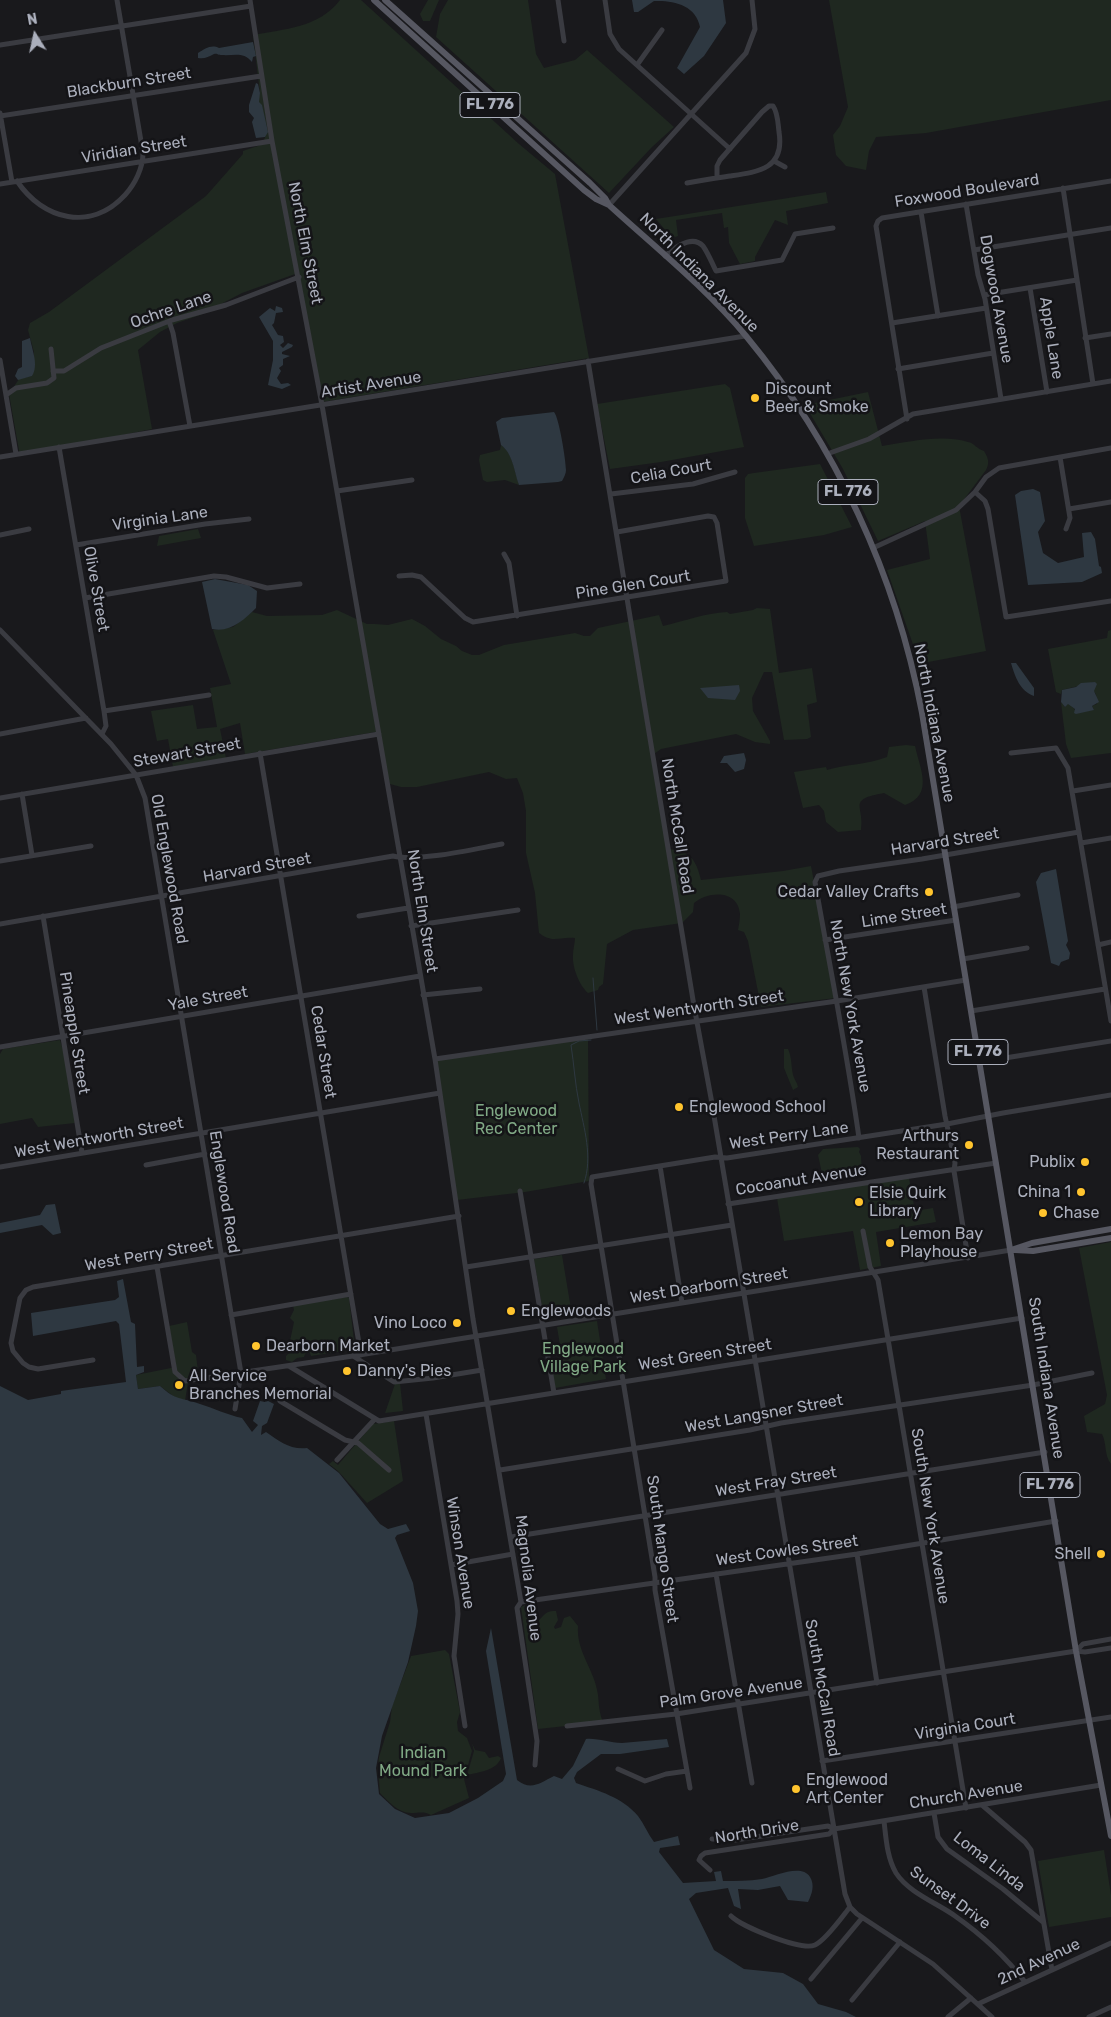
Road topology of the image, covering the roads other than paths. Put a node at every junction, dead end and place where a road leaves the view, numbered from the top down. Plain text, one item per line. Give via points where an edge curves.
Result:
1 (117, 0) edge
2 (374, 0) edge
3 (385, 0) edge
4 (558, 0) edge
5 (605, 0) edge
6 (752, 0) edge
7 (251, 3) edge
8 (122, 26) junction
9 (662, 30) dead end
10 (564, 41) dead end
11 (0, 46) edge
12 (637, 65) junction
13 (261, 76) junction
14 (133, 95) junction
15 (0, 115) edge
16 (692, 115) junction
17 (272, 141) junction
18 (730, 149) junction
19 (774, 160) junction
20 (142, 162) junction
21 (785, 167) dead end
22 (718, 178) junction
23 (1111, 180) edge
24 (14, 181) junction
25 (687, 183) dead end
26 (0, 184) edge
27 (1063, 188) junction
28 (966, 204) junction
29 (609, 205) junction
30 (921, 212) junction
31 (833, 228) dead end
32 (1111, 228) edge
33 (1070, 234) junction
34 (974, 250) junction
35 (665, 256) junction
36 (299, 277) junction
37 (1077, 280) junction
38 (1030, 288) junction
39 (984, 295) junction
40 (986, 308) junction
41 (938, 316) junction
42 (169, 321) junction
43 (892, 323) junction
44 (1111, 334) edge
45 (745, 336) junction
46 (1085, 338) junction
47 (51, 349) dead end
48 (993, 353) junction
49 (0, 360) edge
50 (588, 361) junction
51 (898, 369) junction
52 (54, 371) junction
53 (1111, 381) edge
54 (1093, 384) junction
55 (1047, 392) junction
56 (6, 395) junction
57 (1001, 399) junction
58 (322, 405) junction
59 (907, 419) junction
60 (190, 426) junction
61 (59, 447) junction
62 (1111, 448) edge
63 (16, 454) junction
64 (827, 454) junction
65 (0, 457) edge
66 (1060, 457) junction
67 (735, 472) dead end
68 (412, 480) dead end
69 (337, 491) junction
70 (975, 492) junction
71 (611, 494) junction
72 (1111, 502) edge
73 (1069, 509) junction
74 (249, 519) dead end
75 (29, 529) dead end
76 (1066, 529) dead end
77 (617, 532) junction
78 (0, 534) edge
79 (76, 545) junction
80 (874, 548) junction
81 (504, 554) dead end
82 (399, 576) dead end
83 (300, 584) dead end
84 (86, 598) junction
85 (627, 599) junction
86 (1111, 601) edge
87 (518, 616) junction
88 (0, 630) edge
89 (209, 696) dead end
90 (104, 711) junction
91 (86, 718) junction
92 (0, 734) edge
93 (102, 734) junction
94 (379, 734) junction
95 (1011, 753) dead end
96 (260, 754) junction
97 (136, 775) junction
98 (1111, 785) edge
99 (1072, 791) junction
100 (22, 794) junction
101 (0, 798) edge
102 (1079, 832) junction
103 (1111, 838) edge
104 (1081, 843) junction
105 (502, 844) dead end
106 (91, 846) dead end
107 (945, 855) junction
108 (32, 856) junction
109 (400, 858) junction
110 (0, 860) edge
111 (281, 876) junction
112 (816, 879) joint
113 (1018, 895) dead end
114 (162, 896) junction
115 (953, 907) junction
116 (408, 908) junction
117 (518, 910) dead end
118 (43, 916) junction
119 (359, 916) dead end
120 (956, 920) junction
121 (0, 924) edge
122 (411, 926) junction
123 (825, 940) junction
124 (1111, 942) edge
125 (1098, 944) junction
126 (1027, 948) dead end
127 (963, 959) junction
128 (420, 976) junction
129 (966, 980) junction
130 (924, 987) junction
131 (1105, 988) junction
132 (480, 989) dead end
133 (423, 995) junction
134 (301, 996) junction
135 (1109, 999) edge
136 (837, 1001) junction
137 (971, 1011) junction
138 (182, 1016) junction
139 (697, 1021) junction
140 (1111, 1021) edge
141 (62, 1037) junction
142 (1111, 1041) edge
143 (0, 1047) edge
144 (435, 1059) junction
145 (980, 1062) junction
146 (440, 1093) junction
147 (1111, 1095) edge
148 (320, 1114) junction
149 (989, 1116) junction
150 (947, 1124) junction
151 (202, 1134) junction
152 (859, 1138) junction
153 (82, 1153) junction
154 (205, 1154) junction
155 (721, 1158) junction
156 (996, 1163) junction
157 (146, 1165) dead end
158 (660, 1166) junction
159 (0, 1168) edge
160 (955, 1168) junction
161 (592, 1177) joint
162 (520, 1191) dead end
163 (728, 1204) junction
164 (459, 1216) junction
165 (732, 1225) junction
166 (1111, 1229) edge
167 (863, 1231) dead end
168 (341, 1236) junction
169 (671, 1236) junction
170 (1111, 1238) edge
171 (601, 1246) junction
172 (1011, 1250) junction
173 (222, 1256) junction
174 (531, 1258) junction
175 (968, 1258) junction
176 (157, 1267) junction
177 (466, 1267) junction
178 (874, 1273) junction
179 (350, 1294) junction
180 (744, 1294) junction
181 (682, 1303) junction
182 (231, 1314) junction
183 (612, 1314) junction
184 (1022, 1318) junction
185 (542, 1326) junction
186 (476, 1336) junction
187 (888, 1339) junction
188 (361, 1355) junction
189 (353, 1356) junction
190 (93, 1360) dead end
191 (754, 1360) junction
192 (289, 1366) junction
193 (482, 1370) junction
194 (241, 1373) junction
195 (1092, 1373) dead end
196 (623, 1381) junction
197 (1034, 1385) junction
198 (554, 1393) junction
199 (280, 1401) dead end
200 (489, 1404) junction
201 (899, 1405) junction
202 (235, 1409) dead end
203 (426, 1414) junction
204 (374, 1420) junction
205 (766, 1426) junction
206 (353, 1443) junction
207 (634, 1449) junction
208 (1045, 1452) junction
209 (336, 1460) dead end
210 (389, 1470) dead end
211 (500, 1470) junction
212 (910, 1473) junction
213 (777, 1494) junction
214 (645, 1515) junction
215 (1056, 1521) junction
216 (511, 1537) junction
217 (922, 1543) junction
218 (513, 1554) junction
219 (857, 1554) junction
220 (789, 1563) junction
221 (451, 1565) junction
222 (716, 1574) junction
223 (655, 1583) junction
224 (521, 1602) junction
225 (1111, 1639) edge
226 (1111, 1648) edge
227 (1076, 1651) junction
228 (943, 1673) junction
229 (878, 1683) junction
230 (810, 1694) junction
231 (738, 1704) junction
232 (676, 1714) junction
233 (1111, 1717) edge
234 (1088, 1720) junction
235 (465, 1726) dead end
236 (568, 1726) dead end
237 (955, 1741) junction
238 (822, 1761) junction
239 (535, 1766) dead end
240 (618, 1769) dead end
241 (687, 1771) junction
242 (752, 1783) dead end
243 (1101, 1786) junction
244 (690, 1788) dead end
245 (982, 1805) junction
246 (966, 1808) junction
247 (934, 1813) junction
248 (884, 1821) junction
249 (834, 1829) junction
250 (1111, 1836) edge
251 (712, 1839) dead end
252 (710, 1870) dead end
253 (850, 1907) junction
254 (731, 1916) dead end
255 (862, 1918) junction
256 (1043, 1922) junction
257 (900, 1942) junction
258 (1111, 1943) edge
259 (1052, 1970) junction
260 (811, 1979) dead end
261 (1025, 1982) junction
262 (972, 1998) junction
263 (852, 2000) dead end
264 (978, 2004) junction
265 (1111, 2007) edge
266 (948, 2017) edge
267 (992, 2017) edge
268 (1089, 2017) edge

1 - 8 street
2 - 29 main road, North Indiana Avenue / FL 776 via 584,190
3 - 29 main road, North Indiana Avenue / FL 776 via 590,184
4 - 10 street
5 - 12 street via 613,40 618,49
6 - 16 street via 755,23 748,49
7 - 8 street
7 - 13 street, North Elm Street
8 - 11 street
8 - 14 street
9 - 12 street
12 - 16 street
13 - 14 street, Blackburn Street
13 - 17 street, North Elm Street
14 - 15 street, Blackburn Street
14 - 20 street
15 - 24 street
16 - 18 street
16 - 29 street
17 - 20 street, Viridian Street
17 - 36 street, North Elm Street
18 - 19 street via 762,112 773,106 780,142
18 - 22 street via 719,162
19 - 21 street
19 - 22 street via 760,171
20 - 24 street, Viridian Street
20 - 24 street via 134,184 122,198 105,211 85,217 61,215 42,208
22 - 25 street
23 - 27 street, Foxwood Boulevard
24 - 26 street, Viridian Street
27 - 28 street, Foxwood Boulevard
27 - 33 street
28 - 30 street, Foxwood Boulevard
28 - 34 street, Dogwood Avenue
29 - 35 main road, North Indiana Avenue / FL 776
30 - 41 street
30 - 43 street, Foxwood Boulevard via 882,218 876,224
31 - 35 street via 795,234 782,260 716,271 702,245 695,242 677,245
32 - 33 street
33 - 34 street
33 - 37 street
34 - 39 street, Dogwood Avenue
35 - 45 main road, North Indiana Avenue / FL 776
36 - 42 street, Ochre Lane via 226,305
36 - 58 street, North Elm Street
37 - 38 street
37 - 46 street
38 - 39 street
38 - 55 street, Apple Lane
39 - 40 street, Dogwood Avenue
40 - 41 street
40 - 48 street, Dogwood Avenue
41 - 43 street
42 - 52 street, Ochre Lane via 101,348 64,371
42 - 60 street
43 - 51 street, Foxwood Boulevard
44 - 46 street
45 - 50 street, Artist Avenue
45 - 64 main road, North Indiana Avenue / FL 776 via 790,395
46 - 54 street
47 - 52 street
48 - 51 street
48 - 57 street, Dogwood Avenue
49 - 56 street
50 - 58 street, Artist Avenue
50 - 71 street, North McCall Road
51 - 59 street, Foxwood Boulevard
52 - 56 street, Ochre Lane via 54,378 47,383 22,386
53 - 54 street
54 - 55 street
55 - 57 street
56 - 63 street
57 - 59 street via 913,414
58 - 60 street, Artist Avenue
58 - 69 street, North Elm Street
59 - 64 street via 869,439
60 - 61 street, Artist Avenue
61 - 63 street, Artist Avenue
61 - 79 street, Olive Street
62 - 66 street
63 - 65 street, Artist Avenue
64 - 80 main road, North Indiana Avenue / FL 776
66 - 70 street via 999,468 986,477
66 - 73 street
67 - 71 street, Celia Court via 693,484
68 - 69 street
69 - 94 street, North Elm Street
70 - 80 street via 956,510
70 - 86 street via 988,509 1006,617
71 - 77 street, North McCall Road
72 - 73 street
73 - 76 street
74 - 79 street, Virginia Lane
75 - 78 street
77 - 85 street, North McCall Road
77 - 85 street, Pine Glen Court via 714,517 726,575 726,581 719,584
79 - 84 street, Olive Street
80 - 107 main road, North Indiana Avenue / FL 776 via 914,677
81 - 87 street via 509,563
82 - 87 street, Pine Glen Court via 421,577 470,621
83 - 84 street via 267,588 214,576
84 - 90 street, Olive Street
85 - 87 street, Pine Glen Court
85 - 139 street, North McCall Road
88 - 91 street, Old Englewood Road
89 - 90 street
90 - 93 street, Olive Street via 106,726
91 - 92 street
91 - 93 street, Old Englewood Road
93 - 97 street, Old Englewood Road
94 - 96 street, Stewart Street
94 - 109 street, North Elm Street
95 - 99 street via 1056,748 1068,768
96 - 97 street, Stewart Street
96 - 111 street, Cedar Street
97 - 100 street, Stewart Street
97 - 114 street, Old Englewood Road via 147,808
98 - 99 street
99 - 102 street
100 - 101 street, Stewart Street
100 - 108 street
102 - 104 street
102 - 107 street, Harvard Street
103 - 104 street
104 - 125 street
105 - 109 street, Harvard Street
106 - 108 street
107 - 112 street, Harvard Street via 839,871
107 - 115 main road, North Indiana Avenue / FL 776
108 - 110 street
109 - 111 street, Harvard Street via 393,856
109 - 116 street, North Elm Street
111 - 114 street, Harvard Street
111 - 134 street, Cedar Street
112 - 123 street, North New York Avenue
113 - 115 street
114 - 118 street, Harvard Street
114 - 138 street, Old Englewood Road
115 - 120 main road, North Indiana Avenue / FL 776
116 - 119 street
116 - 122 street, North Elm Street
117 - 122 street
118 - 121 street, Harvard Street
118 - 141 street, Pineapple Street
120 - 123 street, Lime Street
120 - 127 main road, North Indiana Avenue / FL 776
122 - 128 street, North Elm Street
123 - 136 street, North New York Avenue
124 - 125 street
125 - 131 street
126 - 127 street
127 - 129 main road, North Indiana Avenue / FL 776
128 - 133 street, North Elm Street
128 - 134 street, Yale Street
129 - 130 street, West Wentworth Street
129 - 137 main road, North Indiana Avenue / FL 776
130 - 136 street, West Wentworth Street
130 - 150 street
131 - 135 street
131 - 137 street
132 - 133 street
133 - 144 street, North Elm Street
134 - 138 street, Yale Street
134 - 148 street, Cedar Street
135 - 140 street
136 - 139 street, West Wentworth Street
136 - 152 street, North New York Avenue
137 - 145 main road, North Indiana Avenue / FL 776
138 - 141 street, Yale Street
138 - 151 street, Englewood Road
139 - 144 street, West Wentworth Street
139 - 155 street, North McCall Road
141 - 143 street, Yale Street
141 - 153 street, Pineapple Street
142 - 145 street
144 - 146 street, North Elm Street
145 - 149 main road, North Indiana Avenue / FL 776
146 - 148 street, West Wentworth Street
146 - 164 street, North Elm Street
147 - 149 street, West Perry Lane
148 - 151 street, West Wentworth Street
148 - 168 street, Cedar Street
149 - 150 street, West Perry Lane
149 - 156 main road, North Indiana Avenue / FL 776
150 - 152 street, West Perry Lane
150 - 160 street
151 - 153 street, West Wentworth Street
151 - 154 street, Englewood Road
152 - 155 street, West Perry Lane
153 - 159 street, West Wentworth Street
154 - 157 street
154 - 173 street, Englewood Road
155 - 158 street, West Perry Lane
155 - 163 street, North McCall Road
156 - 160 street, Cocoanut Avenue
156 - 172 main road, North Indiana Avenue / FL 776
158 - 161 street, West Perry Lane
158 - 169 street
160 - 163 street, Cocoanut Avenue
160 - 175 street
161 - 171 street, South Mango Street via 590,1184
162 - 174 street
163 - 165 street, North McCall Road
164 - 168 street, West Perry Street
164 - 177 street, North Elm Street
165 - 169 street
165 - 180 street, North McCall Road
166 - 172 main road via 1032,1242
167 - 178 street, South New York Avenue
168 - 173 street, West Perry Street
168 - 179 street, Cedar Street
169 - 171 street
169 - 181 street
170 - 172 main road via 1033,1251
171 - 174 street
171 - 183 street, South Mango Street
172 - 175 street, West Dearborn Street
172 - 184 main road, South Indiana Avenue / FL 776
173 - 176 street, West Perry Street
173 - 182 street, Englewood Road
174 - 177 street
174 - 185 street
175 - 178 street, West Dearborn Street
176 - 190 street, West Perry Street via 33,1287 23,1292 11,1343 23,1363 38,1369
176 - 194 street, West Dearborn Street via 176,1375 185,1381
177 - 186 street, North Elm Street
178 - 180 street, West Dearborn Street
178 - 187 street, South New York Avenue
179 - 182 street
179 - 188 street, Cedar Street
180 - 181 street, West Dearborn Street
180 - 191 street, South McCall Road
181 - 183 street, West Dearborn Street
182 - 194 street, Englewood Road
183 - 185 street, West Dearborn Street
183 - 196 street, South Mango Street
184 - 187 street, West Green Street
184 - 197 main road, South Indiana Avenue / FL 776
185 - 186 street, West Dearborn Street
185 - 198 street
186 - 188 street, West Dearborn Street
186 - 193 street, Magnolia Avenue
187 - 191 street, West Green Street
187 - 201 street, South New York Avenue
188 - 189 street, West Dearborn Street
189 - 192 street, West Dearborn Street
189 - 193 street via 394,1382
191 - 196 street, West Green Street
191 - 205 street, South McCall Road
192 - 194 street, West Dearborn Street
192 - 204 street
193 - 200 street, Magnolia Avenue
194 - 202 street, Englewood Road
195 - 197 street, West Langsner Street
196 - 198 street, West Green Street
196 - 207 street, South Mango Street
197 - 201 street, West Langsner Street
197 - 208 main road, South Indiana Avenue / FL 776
198 - 200 street, West Green Street
199 - 206 street
200 - 203 street, West Green Street
200 - 211 street, Magnolia Avenue
201 - 205 street, West Langsner Street
201 - 212 street, South New York Avenue
203 - 204 street, West Green Street via 379,1422
203 - 221 street, Winson Avenue
204 - 206 street
205 - 207 street, West Langsner Street
205 - 213 street, South McCall Road
206 - 209 street
206 - 210 street via 358,1443
207 - 211 street, West Langsner Street
207 - 214 street, South Mango Street
208 - 212 street, West Fray Street
208 - 215 main road, South Indiana Avenue / FL 776
211 - 216 street, Magnolia Avenue
212 - 213 street, West Fray Street
212 - 217 street, South New York Avenue
213 - 214 street, West Fray Street
213 - 220 street, South McCall Road
214 - 216 street, West Fray Street
214 - 223 street, South Mango Street
215 - 217 street, West Cowles Street
215 - 227 main road, South Indiana Avenue / FL 776
216 - 218 street, Magnolia Avenue
217 - 219 street, West Cowles Street
217 - 228 street, South New York Avenue
218 - 221 street
218 - 224 street, Magnolia Avenue
219 - 220 street, West Cowles Street
219 - 229 street
220 - 222 street, West Cowles Street
220 - 230 street, South McCall Road
221 - 235 street, Winson Avenue via 458,1610 454,1656
222 - 223 street, West Cowles Street
222 - 231 street
223 - 224 street, West Cowles Street
223 - 232 street, South Mango Street
224 - 239 street, Magnolia Avenue via 518,1608 537,1741
225 - 227 street via 1083,1644
226 - 227 street
227 - 228 street, Palm Grove Avenue
227 - 234 main road, South Indiana Avenue / FL 776
228 - 229 street, Palm Grove Avenue
228 - 237 street, South New York Avenue
229 - 230 street, Palm Grove Avenue
230 - 231 street, Palm Grove Avenue
230 - 238 street, South McCall Road
231 - 232 street, Palm Grove Avenue
231 - 242 street
232 - 236 street, Palm Grove Avenue
232 - 241 street, South Mango Street
233 - 234 street, Virginia Court
234 - 237 street, Virginia Court
234 - 243 main road, South Indiana Avenue / FL 776
237 - 238 street, Virginia Court
237 - 246 street, South New York Avenue
238 - 249 street, South McCall Road
240 - 241 street via 645,1781
241 - 244 street, South Mango Street
243 - 245 street, Church Avenue
243 - 250 main road, South Indiana Avenue / FL 776
245 - 246 street, Church Avenue
245 - 256 street via 1031,1850
246 - 247 street, Church Avenue
247 - 248 street, Church Avenue
247 - 256 street, Loma Linda via 938,1837 947,1849
248 - 249 street, Church Avenue
248 - 261 street, Sunset Drive via 890,1857 900,1878 982,1936
249 - 251 street via 828,1826 735,1840
249 - 252 street, North Drive via 829,1834 705,1853 699,1860
249 - 253 street, South McCall Road
253 - 254 street via 818,1943 808,1946 756,1930
253 - 255 street
255 - 257 street
255 - 260 street
256 - 259 street
257 - 262 street via 933,1964
257 - 263 street
258 - 259 street, 2nd Avenue
259 - 261 street, 2nd Avenue
261 - 264 street, 2nd Avenue
262 - 264 street
262 - 266 street
264 - 267 street
265 - 268 street

